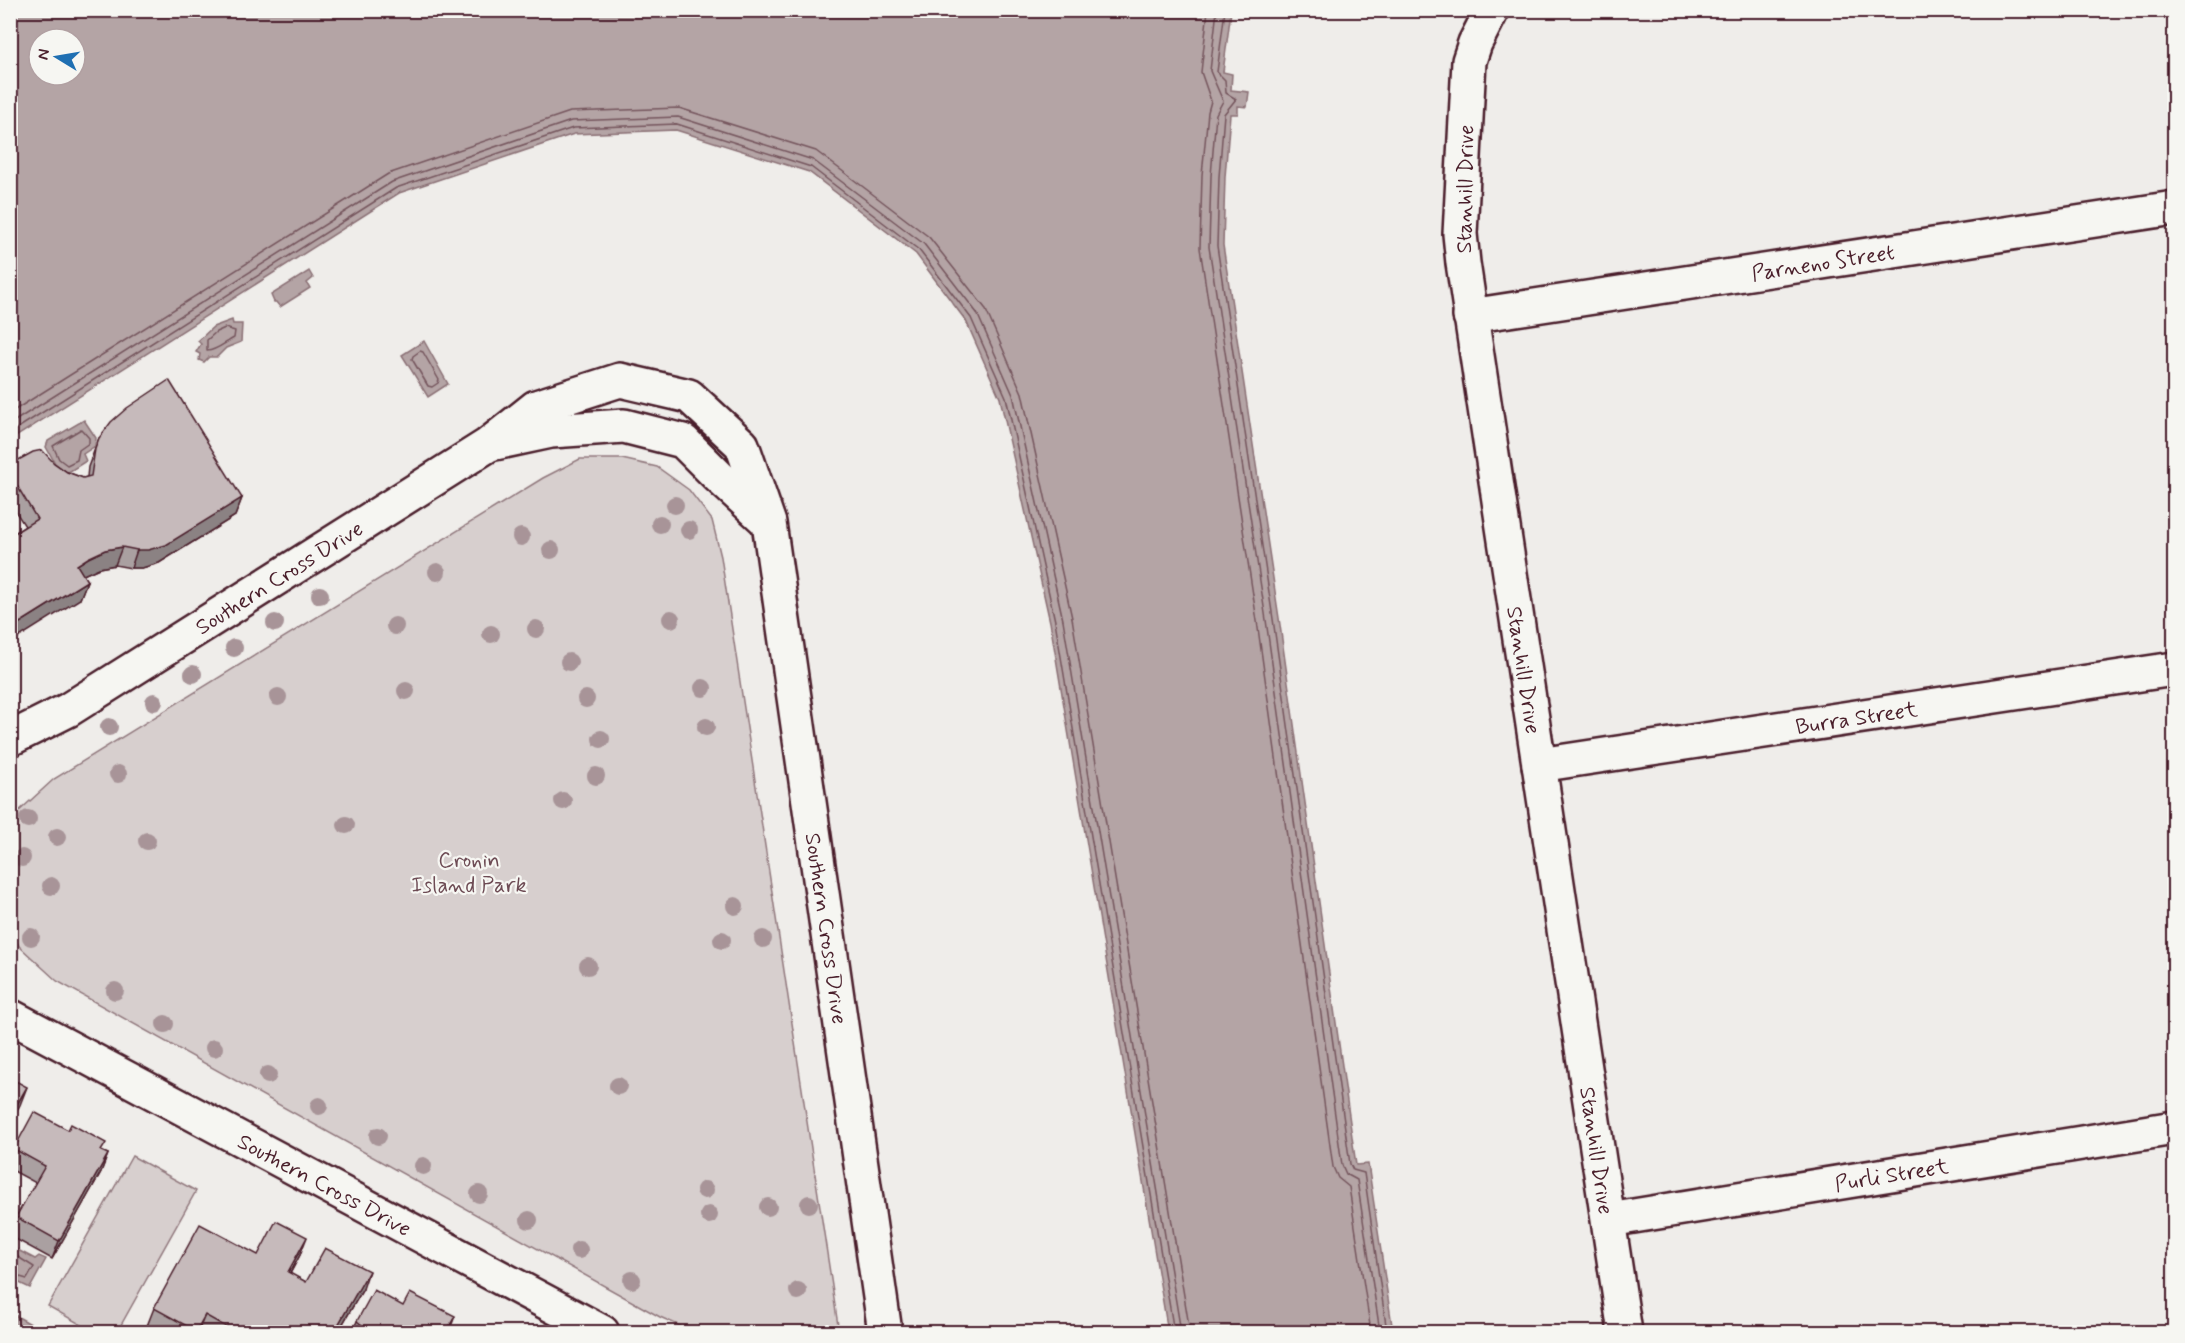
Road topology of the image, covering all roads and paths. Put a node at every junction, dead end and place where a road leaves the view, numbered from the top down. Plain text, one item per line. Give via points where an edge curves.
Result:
1 (1492, 10) edge
2 (2175, 208) edge
3 (1470, 316) junction
4 (488, 445) junction
5 (769, 523) junction
6 (2175, 669) edge
7 (68, 710) junction
8 (10, 739) edge
9 (10, 765) edge
10 (1539, 765) junction
11 (10, 993) edge
12 (10, 1016) edge
13 (49, 1036) junction
14 (2175, 1128) edge
15 (1609, 1220) junction
16 (602, 1332) edge
17 (885, 1332) edge
18 (1625, 1332) edge

1 - 3 street, Stanhill Drive via 1471,52 1467,74 1461,234
2 - 3 street, Parneno Street
3 - 10 street, Stanhill Drive
4 - 5 street, Southern Cross Drive via 551,431 624,426 683,441
4 - 5 street, Southern Cross Drive via 536,407 620,381 689,396 742,445
4 - 7 street, Southern Cross Drive
5 - 17 street, Southern Cross Drive
6 - 10 street, Burra Street
7 - 8 street, Southern Cross Drive
7 - 9 street, Southern Cross Drive
10 - 15 street, Stanhill Drive
11 - 13 street, Southern Cross Drive
12 - 13 street, Southern Cross Drive
13 - 16 street, Southern Cross Drive
14 - 15 street, Purli Street
15 - 18 street, Stanhill Drive

